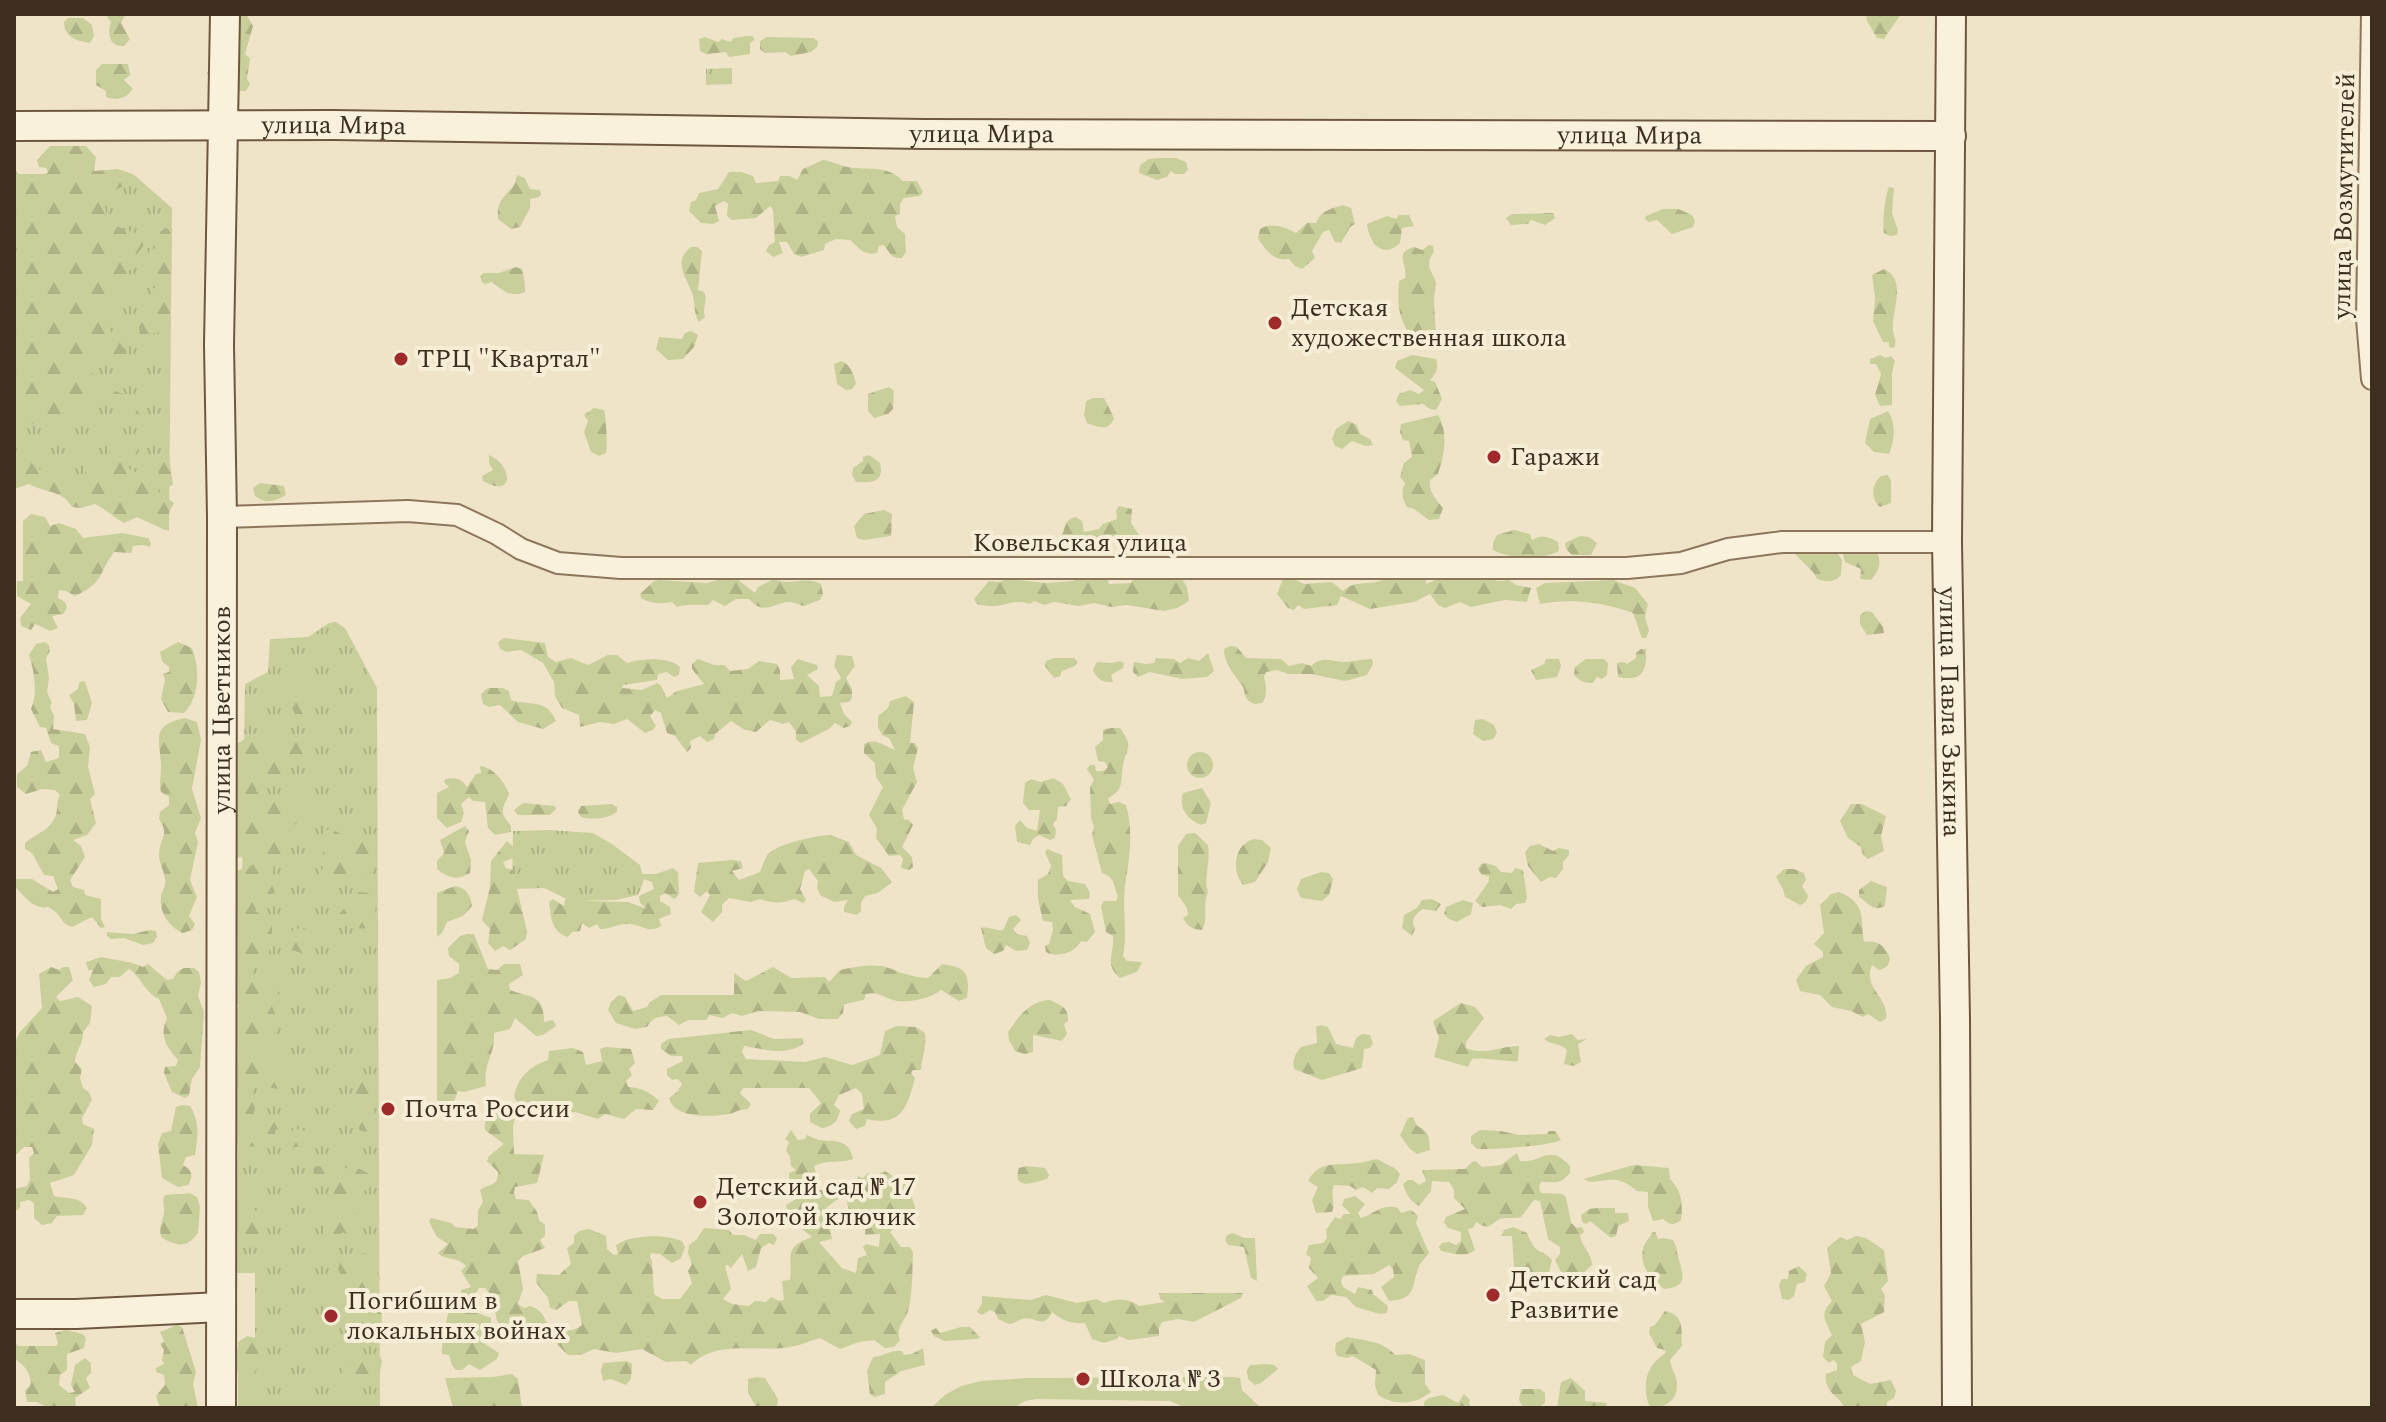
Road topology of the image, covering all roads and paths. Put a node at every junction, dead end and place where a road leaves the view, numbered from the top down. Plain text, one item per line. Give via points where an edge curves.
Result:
1 (225, 14) edge
2 (1951, 14) edge
3 (2372, 14) edge
4 (14, 126) edge
5 (225, 126) junction
6 (1951, 136) junction
7 (2372, 379) edge
8 (222, 517) junction
9 (1947, 542) junction
10 (221, 1307) junction
11 (14, 1314) edge
12 (221, 1408) edge
13 (1957, 1408) edge

1 - 5 main road, улица Цветников
2 - 6 main road, улица Павла Зыкина
3 - 7 street, улица Возмутителей via 2367,319
4 - 5 main road, улица Мира
5 - 6 main road, улица Мира
5 - 8 main road, улица Цветников via 219,345
6 - 9 main road, улица Павла Зыкина
8 - 9 street, Ковельская улица via 408,511 457,515 558,563 621,568 1627,568 1681,563 1728,549 1782,542
8 - 10 main road, улица Цветников
9 - 13 main road, улица Павла Зыкина
10 - 11 main road
10 - 12 main road, улица Цветников

